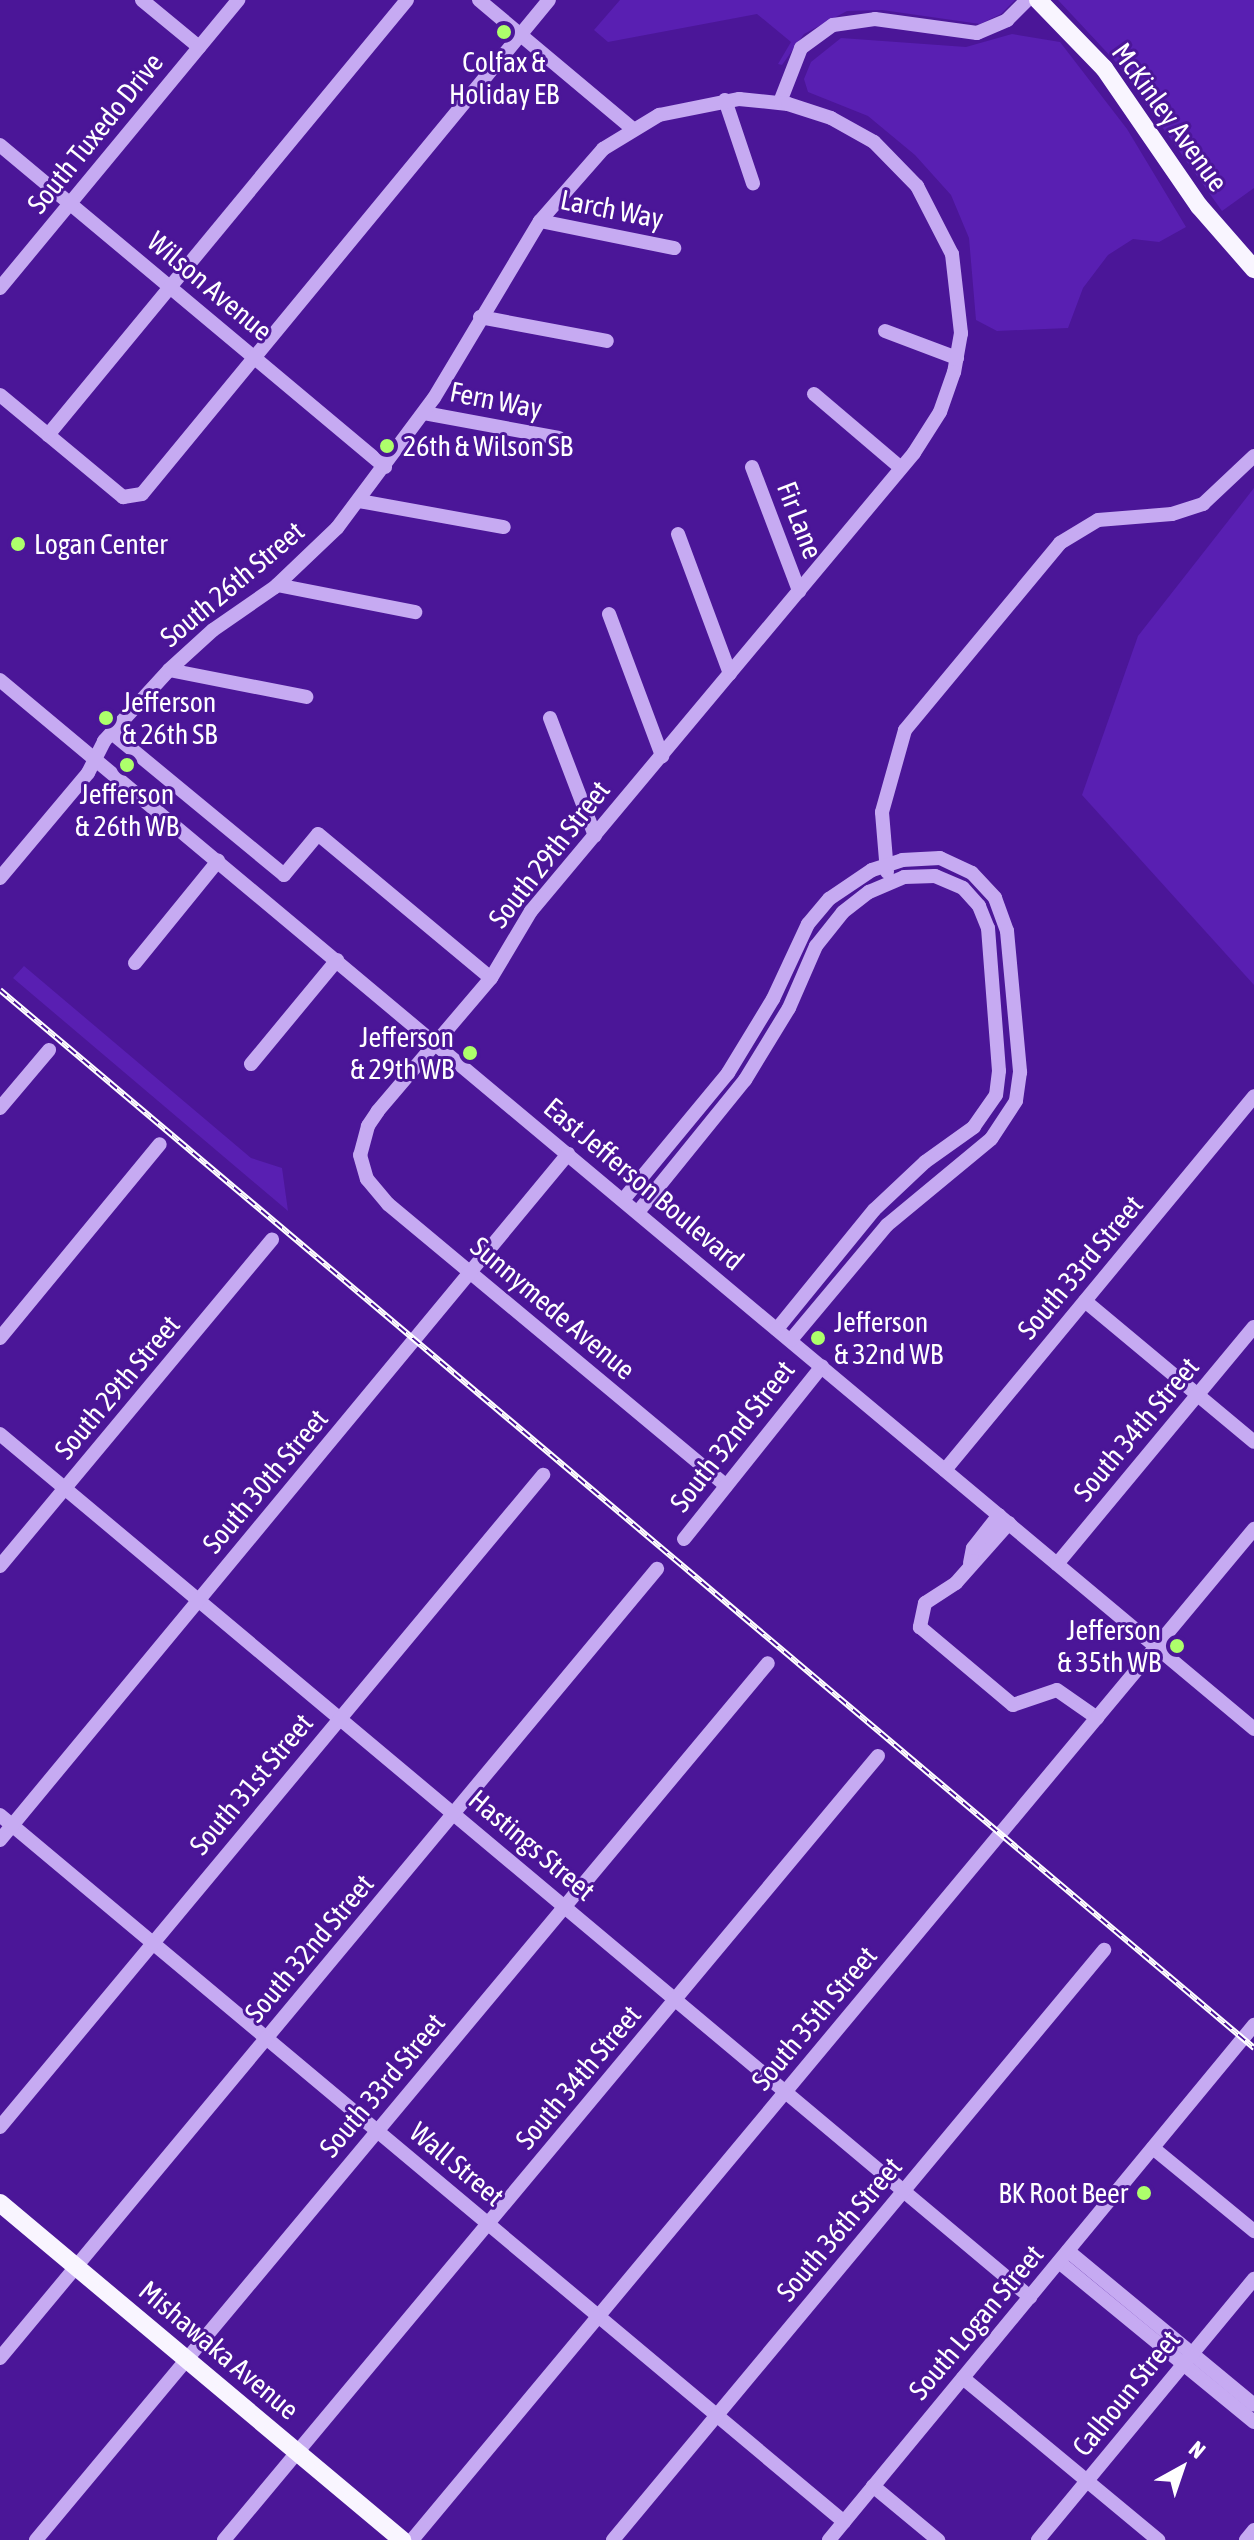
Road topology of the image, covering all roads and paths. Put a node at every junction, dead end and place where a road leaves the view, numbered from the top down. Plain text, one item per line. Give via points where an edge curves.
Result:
1 (142, 0) edge
2 (238, 0) edge
3 (407, 0) edge
4 (479, 0) edge
5 (549, 0) edge
6 (1027, 0) edge
7 (1038, 0) edge
8 (520, 35) junction
9 (199, 47) junction
10 (725, 100) junction
11 (780, 102) junction
12 (633, 129) junction
13 (0, 145) edge
14 (753, 183) dead end
15 (70, 203) junction
16 (540, 221) junction
17 (674, 248) dead end
18 (1254, 269) edge
19 (170, 287) junction
20 (0, 288) edge
21 (480, 317) junction
22 (885, 331) dead end
23 (607, 341) dead end
24 (254, 357) junction
25 (957, 358) junction
26 (814, 394) dead end
27 (0, 395) edge
28 (424, 413) junction
29 (48, 435) junction
30 (559, 438) dead end
31 (1254, 456) edge
32 (385, 467) junction
33 (752, 467) dead end
34 (901, 468) junction
35 (359, 501) junction
36 (504, 527) dead end
37 (678, 534) dead end
38 (277, 585) junction
39 (799, 591) junction
40 (415, 612) dead end
41 (609, 614) dead end
42 (169, 670) junction
43 (730, 674) junction
44 (0, 680) edge
45 (306, 697) dead end
46 (550, 718) dead end
47 (112, 733) junction
48 (662, 756) junction
49 (96, 759) junction
50 (595, 836) junction
51 (218, 861) junction
52 (886, 864) junction
53 (0, 878) edge
54 (889, 883) junction
55 (337, 960) junction
56 (135, 963) dead end
57 (491, 978) junction
58 (437, 1044) junction
59 (49, 1050) dead end
60 (251, 1064) dead end
61 (1254, 1096) edge
62 (0, 1108) edge
63 (160, 1144) dead end
64 (568, 1154) junction
65 (361, 1159) joint
66 (623, 1200) junction
67 (638, 1212) junction
68 (272, 1239) dead end
69 (471, 1273) junction
70 (1085, 1301) junction
71 (1254, 1327) edge
72 (777, 1329) junction
73 (0, 1338) edge
74 (791, 1340) junction
75 (822, 1366) junction
76 (1198, 1394) junction
77 (0, 1434) edge
78 (1254, 1442) edge
79 (945, 1470) junction
80 (543, 1475) dead end
81 (726, 1486) junction
82 (66, 1488) junction
83 (1004, 1519) junction
84 (1254, 1529) edge
85 (684, 1539) dead end
86 (1057, 1564) junction
87 (0, 1566) edge
88 (657, 1569) dead end
89 (200, 1601) junction
90 (1156, 1647) junction
91 (768, 1663) dead end
92 (1097, 1718) junction
93 (340, 1719) junction
94 (1254, 1729) edge
95 (878, 1756) dead end
96 (454, 1813) junction
97 (0, 1815) edge
98 (12, 1826) junction
99 (0, 1840) edge
100 (565, 1906) junction
101 (153, 1943) junction
102 (1104, 1950) dead end
103 (676, 1999) junction
104 (1254, 2025) edge
105 (267, 2039) junction
106 (786, 2092) junction
107 (0, 2127) edge
108 (378, 2131) junction
109 (1153, 2148) junction
110 (905, 2191) junction
111 (0, 2203) edge
112 (489, 2224) junction
113 (1254, 2231) edge
114 (1063, 2257) junction
115 (76, 2267) junction
116 (1254, 2279) edge
117 (1030, 2297) junction
118 (599, 2316) junction
119 (0, 2358) edge
120 (1188, 2359) junction
121 (187, 2360) junction
122 (963, 2378) junction
123 (1254, 2405) edge
124 (717, 2415) junction
125 (1254, 2422) edge
126 (297, 2452) junction
127 (1087, 2481) junction
128 (873, 2486) junction
129 (844, 2522) junction
130 (1254, 2530) edge
131 (36, 2540) edge
132 (224, 2540) edge
133 (402, 2540) edge
134 (412, 2540) edge
135 (613, 2540) edge
136 (829, 2540) edge
137 (938, 2540) edge
138 (1038, 2540) edge
139 (1158, 2540) edge
140 (1246, 2540) edge

1 - 9 street
2 - 9 street, South Tuxedo Drive
3 - 19 street
4 - 8 street
5 - 8 street
6 - 11 street via 1007,20 977,33 875,19 833,25 796,55
7 - 18 main road, McKinley Avenue via 1104,68 1199,206
8 - 12 street
8 - 24 street
9 - 15 street, South Tuxedo Drive
10 - 11 street, South 26th Street
10 - 12 street, South 26th Street via 684,107
10 - 14 street
11 - 25 street, South 29th Street via 874,142 917,186 952,254 961,312
12 - 16 street, South 26th Street via 586,164
13 - 15 street, Wilson Avenue
15 - 19 street, Wilson Avenue
15 - 20 street, South Tuxedo Drive
16 - 17 street, Larch Way
16 - 21 street, South 26th Street
19 - 24 street, Wilson Avenue
19 - 29 street
21 - 23 street
21 - 28 street, South 26th Street
22 - 25 street
24 - 29 street via 142,494 132,498 123,497
24 - 32 street, Wilson Avenue
25 - 34 street, South 29th Street via 948,394 923,442
26 - 34 street
27 - 29 street
28 - 30 street, Fern Way
28 - 32 street, South 26th Street
31 - 52 street via 1203,504 1172,514 1098,520 1060,543 905,730 882,812
32 - 35 street, South 26th Street
33 - 39 street, Fir Lane
34 - 39 street, South 29th Street
35 - 36 street
35 - 38 street, South 26th Street
37 - 43 street
38 - 40 street
38 - 42 street, South 26th Street via 213,630
39 - 43 street, South 29th Street
41 - 48 street
42 - 45 street
42 - 47 street, South 26th Street
43 - 48 street, South 29th Street
44 - 49 street, East Jefferson Boulevard
46 - 50 street
47 - 49 street, South 26th Street
47 - 57 street via 284,875 318,834
48 - 50 street, South 29th Street
49 - 51 street, East Jefferson Boulevard
49 - 53 street, South 26th Street
50 - 57 street, South 29th Street via 523,923
51 - 55 street, East Jefferson Boulevard
51 - 56 street
52 - 54 street
52 - 66 street via 838,891 817,913 728,1073
52 - 74 street via 940,858 972,873 995,898 1007,931 1020,1085 1012,1111 991,1139 887,1225
54 - 67 street via 856,901 823,935 759,1059
54 - 72 street via 935,876 963,888 979,906 988,928 999,1082 989,1110 874,1210
55 - 58 street, East Jefferson Boulevard
55 - 60 street
57 - 58 street, South 29th Street
58 - 64 street, East Jefferson Boulevard
58 - 65 street, South 29th Street via 368,1126
59 - 62 street
61 - 70 street, South 33rd Street
63 - 73 street
64 - 66 street, East Jefferson Boulevard
64 - 69 street, South 30th Street
65 - 69 street, Sunnymede Avenue via 375,1192
66 - 67 street, East Jefferson Boulevard
67 - 72 street, East Jefferson Boulevard
68 - 82 street, South 29th Street
69 - 81 street, Sunnymede Avenue
69 - 89 street, South 30th Street
70 - 76 street
70 - 79 street, South 33rd Street
71 - 76 street, South 34th Street
72 - 74 street, East Jefferson Boulevard
74 - 75 street, East Jefferson Boulevard
75 - 79 street, East Jefferson Boulevard
75 - 81 street, South 32nd Street
76 - 78 street
76 - 86 street, South 34th Street
77 - 82 street, Hastings Street
79 - 83 street, East Jefferson Boulevard
80 - 93 street, South 31st Street
81 - 85 street, South 32nd Street
82 - 87 street, South 29th Street
82 - 89 street, Hastings Street
83 - 86 street, East Jefferson Boulevard
83 - 92 street via 956,1583 925,1603 918,1621 924,1632 1013,1705 1057,1690
84 - 90 street, South 35th Street
86 - 90 street, East Jefferson Boulevard
88 - 96 street, South 32nd Street
89 - 93 street, Hastings Street
89 - 98 street, South 30th Street
90 - 92 street, South 35th Street
90 - 94 street, East Jefferson Boulevard
91 - 100 street, South 33rd Street
92 - 106 street, South 35th Street
93 - 96 street, Hastings Street
93 - 101 street, South 31st Street
95 - 103 street, South 34th Street
96 - 100 street, Hastings Street
96 - 105 street, South 32nd Street
97 - 98 street, Wall Street
98 - 99 street, South 30th Street
98 - 101 street, Wall Street
100 - 103 street, Hastings Street
100 - 108 street, South 33rd Street
101 - 105 street, Wall Street
101 - 107 street, South 31st Street
102 - 110 street, South 36th Street
103 - 106 street, Hastings Street
103 - 112 street, South 34th Street
104 - 109 street, South Logan Street
105 - 108 street, Wall Street
105 - 115 street, South 32nd Street
106 - 110 street, Hastings Street
106 - 118 street, South 35th Street
108 - 112 street, Wall Street
108 - 121 street, South 33rd Street
109 - 113 street
109 - 114 street, South Logan Street
110 - 117 street, Hastings Street
110 - 124 street, South 36th Street
111 - 115 main road, Mishawaka Avenue
112 - 118 street, Wall Street
112 - 126 street, South 34th Street
114 - 117 street, South Logan Street
114 - 120 street
115 - 119 street, South 32nd Street
115 - 121 main road, Mishawaka Avenue
116 - 120 street, Calhoun Street
117 - 122 street, South Logan Street
118 - 124 street, Wall Street
118 - 134 street, South 35th Street
120 - 123 street
120 - 125 street
120 - 127 street, Calhoun Street
121 - 126 main road, Mishawaka Avenue
121 - 131 street, South 33rd Street
122 - 127 street
122 - 128 street, South Logan Street
124 - 129 street, Wall Street
124 - 135 street, South 36th Street
126 - 132 street, South 34th Street
126 - 133 main road, Mishawaka Avenue
127 - 138 street, Calhoun Street
127 - 139 street
128 - 129 street, South Logan Street
128 - 137 street
129 - 136 street, South Logan Street
130 - 140 street

